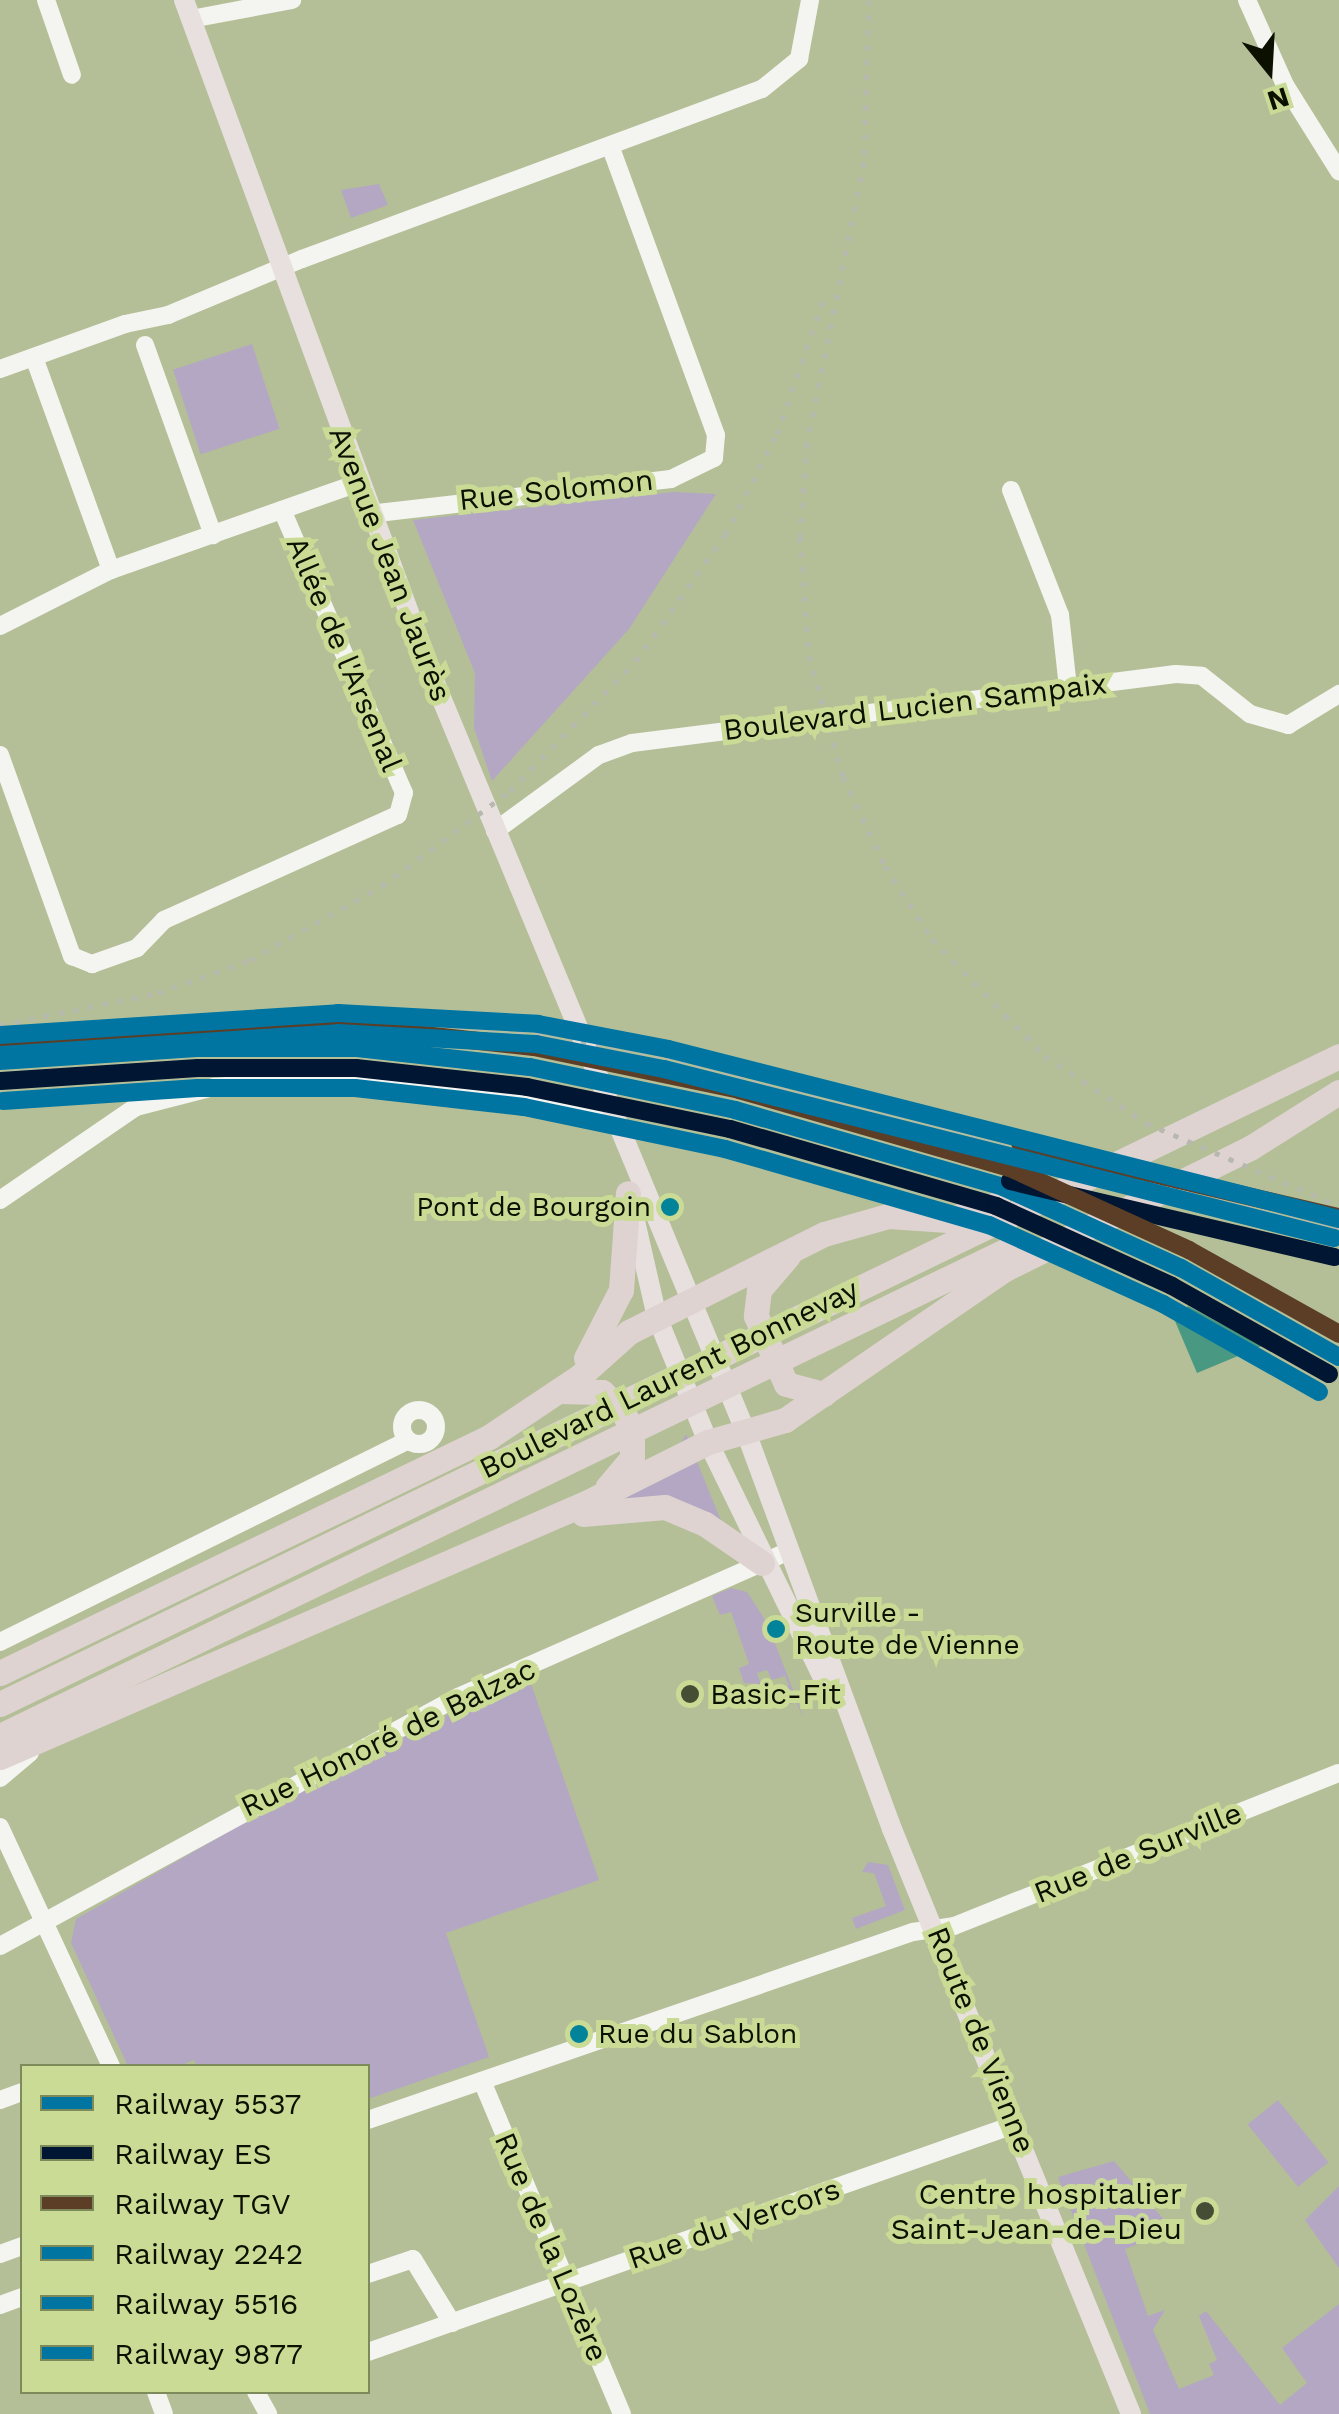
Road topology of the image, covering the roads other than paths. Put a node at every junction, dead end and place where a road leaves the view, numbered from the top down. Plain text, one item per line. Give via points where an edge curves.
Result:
1 (46, 0) edge
2 (292, 0) edge
3 (810, 0) edge
4 (1247, 0) edge
5 (188, 9) edge
6 (72, 75) dead end
7 (610, 146) junction
8 (1339, 171) edge
9 (282, 269) junction
10 (144, 346) dead end
11 (34, 357) junction
12 (0, 369) edge
13 (358, 483) junction
14 (1011, 490) dead end
15 (282, 510) junction
16 (369, 514) junction
17 (212, 534) junction
18 (111, 570) junction
19 (0, 626) edge
20 (1068, 687) junction
21 (1339, 694) edge
22 (0, 755) edge
23 (494, 829) junction
24 (1339, 1056) edge
25 (1339, 1091) edge
26 (612, 1121) junction
27 (628, 1193) junction
28 (0, 1200) edge
29 (990, 1215) junction
30 (1046, 1238) junction
31 (795, 1248) junction
32 (690, 1300) junction
33 (656, 1317) junction
34 (556, 1392) junction
35 (824, 1394) junction
36 (518, 1420) junction
37 (435, 1434) junction
38 (746, 1435) junction
39 (408, 1440) junction
40 (708, 1442) junction
41 (588, 1502) junction
42 (525, 1528) junction
43 (786, 1552) junction
44 (762, 1563) junction
45 (0, 1642) edge
46 (0, 1673) edge
47 (132, 1697) junction
48 (0, 1704) edge
49 (851, 1723) junction
50 (0, 1736) edge
51 (0, 1757) edge
52 (1339, 1774) edge
53 (0, 1778) edge
54 (0, 1827) edge
55 (46, 1921) junction
56 (937, 1929) junction
57 (0, 1946) edge
58 (105, 2064) edge
59 (482, 2080) junction
60 (370, 2119) edge
61 (1016, 2124) junction
62 (370, 2273) edge
63 (566, 2283) junction
64 (452, 2323) junction
65 (370, 2351) edge
66 (622, 2414) edge
67 (1131, 2414) edge

1 - 6 street
2 - 5 street
3 - 7 street via 807,42 784,77
4 - 8 street via 1285,85
5 - 9 main road, Avenue Jean Jaurès
7 - 9 street
7 - 16 street, Rue Solomon via 716,435 709,465 672,478
9 - 11 street via 168,315
9 - 13 main road, Avenue Jean Jaurès
10 - 17 street
11 - 12 street
11 - 18 street
13 - 15 street, Allée de l'Arsenal
13 - 16 main road, Avenue Jean Jaurès
14 - 20 street via 1060,615
15 - 17 street, Allée de l'Arsenal
15 - 22 street, Allée de l'Arsenal via 404,792 398,815 164,920 138,948 92,964 72,956
16 - 23 main road, Avenue Jean Jaurès
17 - 18 street, Allée de l'Arsenal
18 - 19 street, Allée de l'Arsenal
20 - 21 street, Boulevard Lucien Sampaix via 1202,676 1250,714 1288,725
20 - 23 street, Boulevard Lucien Sampaix via 617,747
23 - 26 main road, Avenue Jean Jaurès
24 - 29 highway, Boulevard Laurent Bonnevay via 1081,1181
25 - 30 highway, Boulevard Laurent Bonnevay
26 - 27 main road, Route de Vienne
26 - 28 street via 538,1098 358,1076 214,1087 136,1107
26 - 32 main road, Route de Vienne
27 - 33 main road, Route de Vienne
27 - 34 highway via 629,1250 618,1300 597,1344
29 - 31 highway via 867,1220
29 - 48 highway, Boulevard Laurent Bonnevay via 840,1296
30 - 35 highway
30 - 50 highway, Boulevard Laurent Bonnevay
31 - 32 highway
31 - 35 highway via 759,1290 756,1316 786,1384
32 - 33 highway
32 - 38 main road, Route de Vienne
33 - 34 highway
33 - 40 main road, Route de Vienne
34 - 36 highway
34 - 41 highway via 592,1390 612,1397 632,1429 628,1467
35 - 38 highway
36 - 37 street via 466,1439
36 - 46 highway
37 - 39 street via 423,1444
37 - 39 street via 433,1417 417,1410 404,1420
38 - 40 highway
38 - 43 main road, Route de Vienne
39 - 45 street
40 - 41 highway
40 - 44 main road, Route de Vienne
41 - 42 highway
42 - 44 highway via 608,1508 665,1507 705,1524
42 - 47 highway
43 - 44 street, Rue Honoré de Balzac
43 - 49 main road, Route de Vienne
44 - 49 main road, Route de Vienne
44 - 55 street, Rue Honoré de Balzac via 458,1697
47 - 51 highway
47 - 53 street via 34,1750
49 - 56 main road, Route de Vienne
52 - 56 street, Rue de Surville
54 - 55 street
55 - 57 street, Rue Honoré de Balzac
55 - 58 street
56 - 59 street, Rue de Surville
56 - 61 main road, Route de Vienne
59 - 60 street, Rue de Surville
59 - 63 street, Rue de la Lozère
61 - 63 street, Rue du Vercors
61 - 67 main road, Route de Vienne
62 - 64 street via 413,2259
63 - 64 street, Rue du Vercors
63 - 66 street, Rue de la Lozère
64 - 65 street, Rue du Vercors

